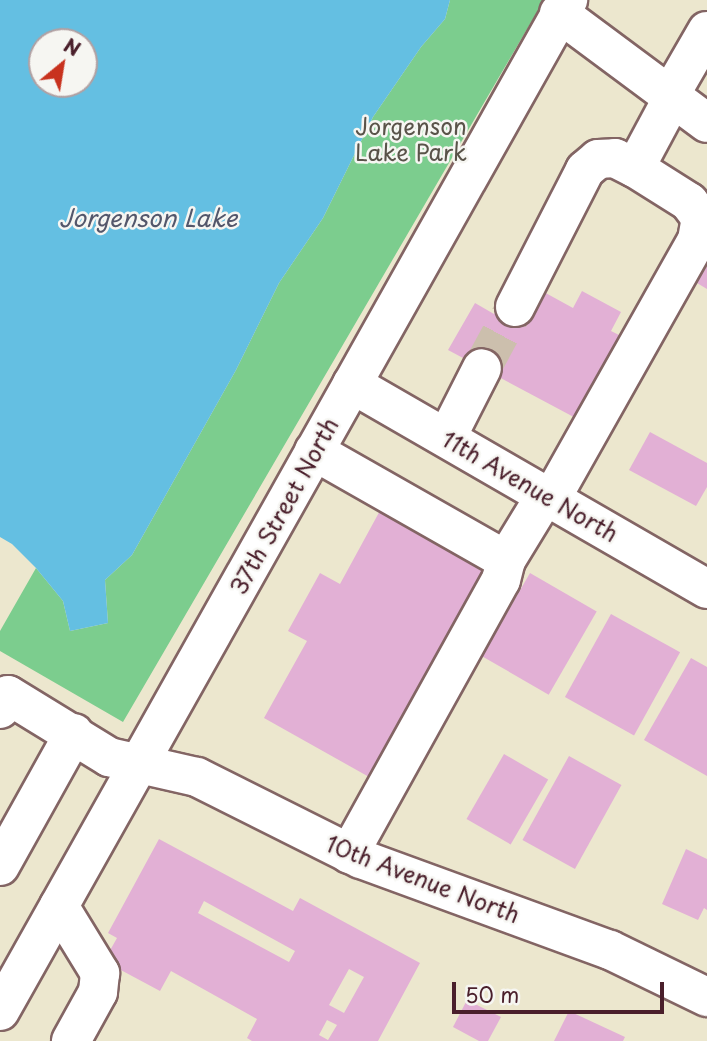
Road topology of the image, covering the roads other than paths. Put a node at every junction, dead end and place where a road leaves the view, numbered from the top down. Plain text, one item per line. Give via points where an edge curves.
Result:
1 (563, 7) edge
2 (707, 31) edge
3 (671, 96) junction
4 (707, 123) edge
5 (635, 168) junction
6 (515, 307) tunnel mouth
7 (482, 368) tunnel mouth
8 (352, 384) junction
9 (447, 437) junction
10 (314, 451) junction
11 (548, 497) junction
12 (506, 560) junction
13 (707, 589) edge
14 (4, 702) edge
15 (74, 733) junction
16 (138, 765) junction
17 (349, 854) junction
18 (0, 866) edge
19 (59, 906) junction
20 (707, 997) edge
21 (0, 1012) edge
22 (71, 1041) edge

1 - 3 street
1 - 8 street, 37th Street North
2 - 3 street
3 - 4 street
3 - 5 street
5 - 6 street via 615,158 598,159 585,170
5 - 11 street via 689,202 701,218 697,240
7 - 9 street
8 - 9 street, 11th Avenue North
8 - 10 street, 37th Street North
9 - 11 street, 11th Avenue North
10 - 12 street
10 - 16 street, 37th Street North
11 - 12 street
11 - 13 street, 11th Avenue North
12 - 17 street via 501,580
14 - 15 street, 10th Avenue North
15 - 16 street, 10th Avenue North via 109,757
15 - 18 street
16 - 17 street, 10th Avenue North via 197,777
16 - 19 street, 37th Street North
17 - 20 street, 10th Avenue North via 610,950
19 - 21 street, 37th Street North
19 - 22 street via 100,973 98,992

